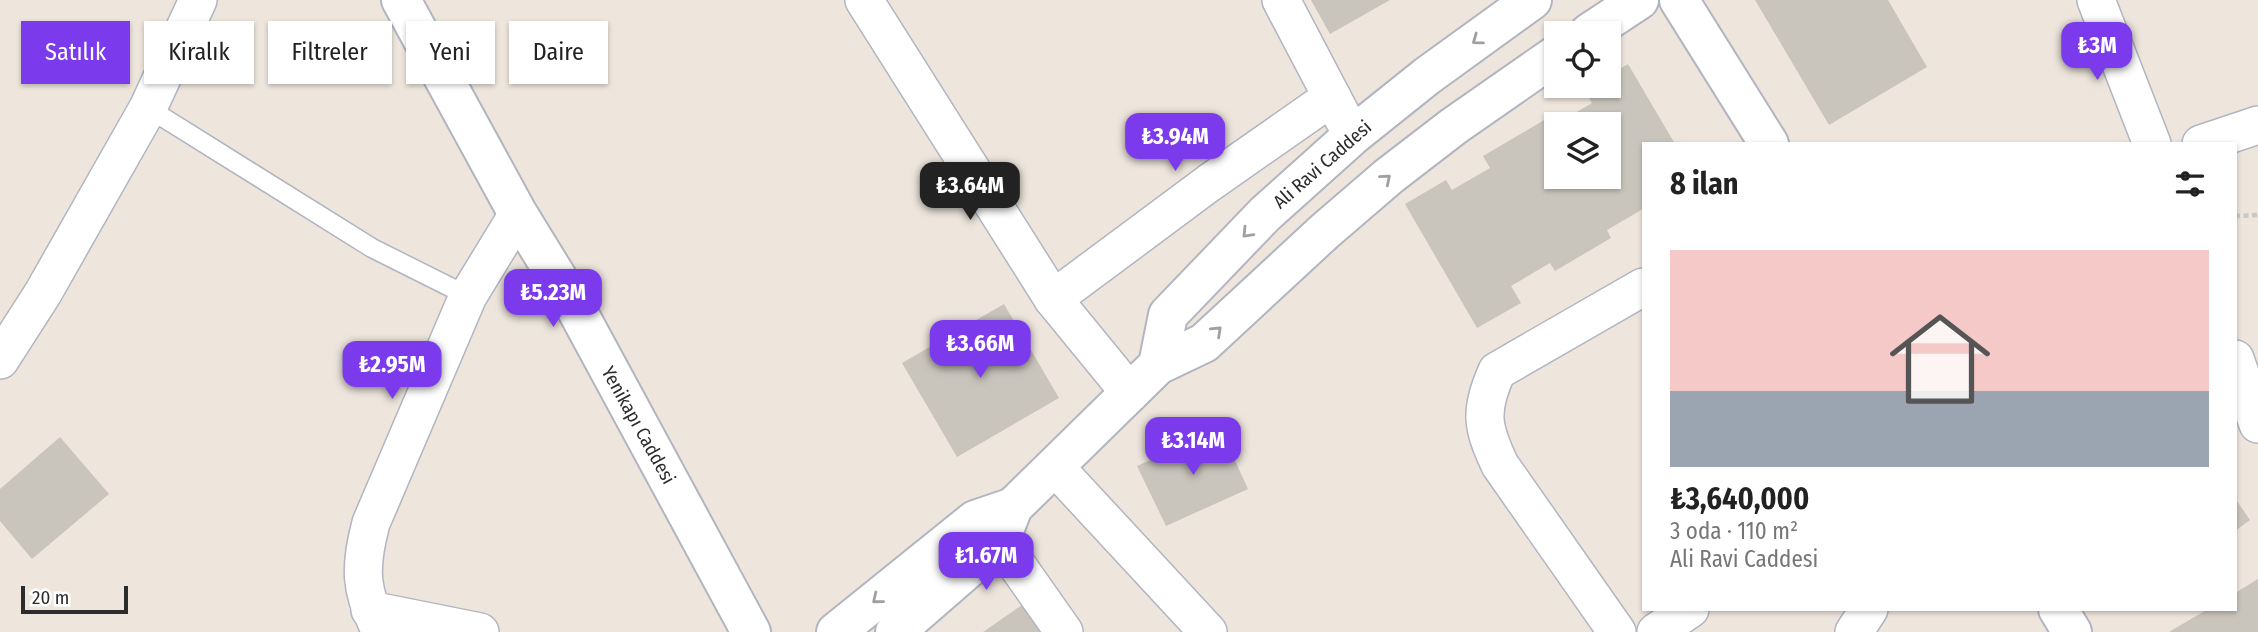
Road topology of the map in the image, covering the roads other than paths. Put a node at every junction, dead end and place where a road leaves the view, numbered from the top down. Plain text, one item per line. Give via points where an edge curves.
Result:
1 (198, 0) edge
2 (401, 0) edge
3 (1281, 0) edge
4 (1532, 0) edge
5 (1639, 0) edge
6 (1679, 0) edge
7 (2096, 0) edge
8 (871, 3) edge
9 (1607, 21) edge
10 (1544, 63) edge
11 (1332, 97) junction
12 (148, 108) junction
13 (2258, 125) edge
14 (1352, 136) junction
15 (1768, 142) edge
16 (2151, 142) edge
17 (2207, 142) edge
18 (518, 214) junction
19 (1642, 288) edge
20 (468, 296) junction
21 (1054, 299) junction
22 (0, 360) edge
23 (1158, 365) junction
24 (2237, 365) edge
25 (1130, 393) junction
26 (2258, 424) edge
27 (1055, 467) junction
28 (1006, 524) junction
29 (1687, 611) edge
30 (1868, 611) edge
31 (2059, 611) edge
32 (375, 621) edge
33 (480, 632) edge
34 (751, 632) edge
35 (836, 632) edge
36 (895, 632) edge
37 (1064, 632) edge
38 (1208, 632) edge
39 (1617, 632) edge
40 (1656, 632) edge
41 (1854, 632) edge
42 (2072, 632) edge

1 - 12 street
2 - 18 main road, Yenikapı Caddesi
3 - 11 street
4 -> 14 main road, Ali Ravi Caddesi
5 - 9 main road
6 - 15 main road
7 - 16 street
8 - 21 street
23 -> 10 main road via 1204,343 1390,176
11 - 14 street
11 - 21 street
12 - 20 lane via 372,248
12 - 22 street
13 - 17 street
14 -> 23 main road, Ali Ravi Caddesi via 1265,214 1168,315
18 - 20 street
18 - 34 main road, Yenikapı Caddesi via 573,305
19 - 39 street via 1496,371 1484,413 1487,438 1500,465
20 - 32 street via 371,523 362,578
21 - 25 street
23 - 25 main road
24 - 26 street
25 - 27 main road
27 - 28 main road
27 - 38 street
28 -> 35 main road via 975,520
28 - 36 main road
28 - 37 street
29 - 40 street
30 - 41 street
31 - 42 main road
32 - 33 street

